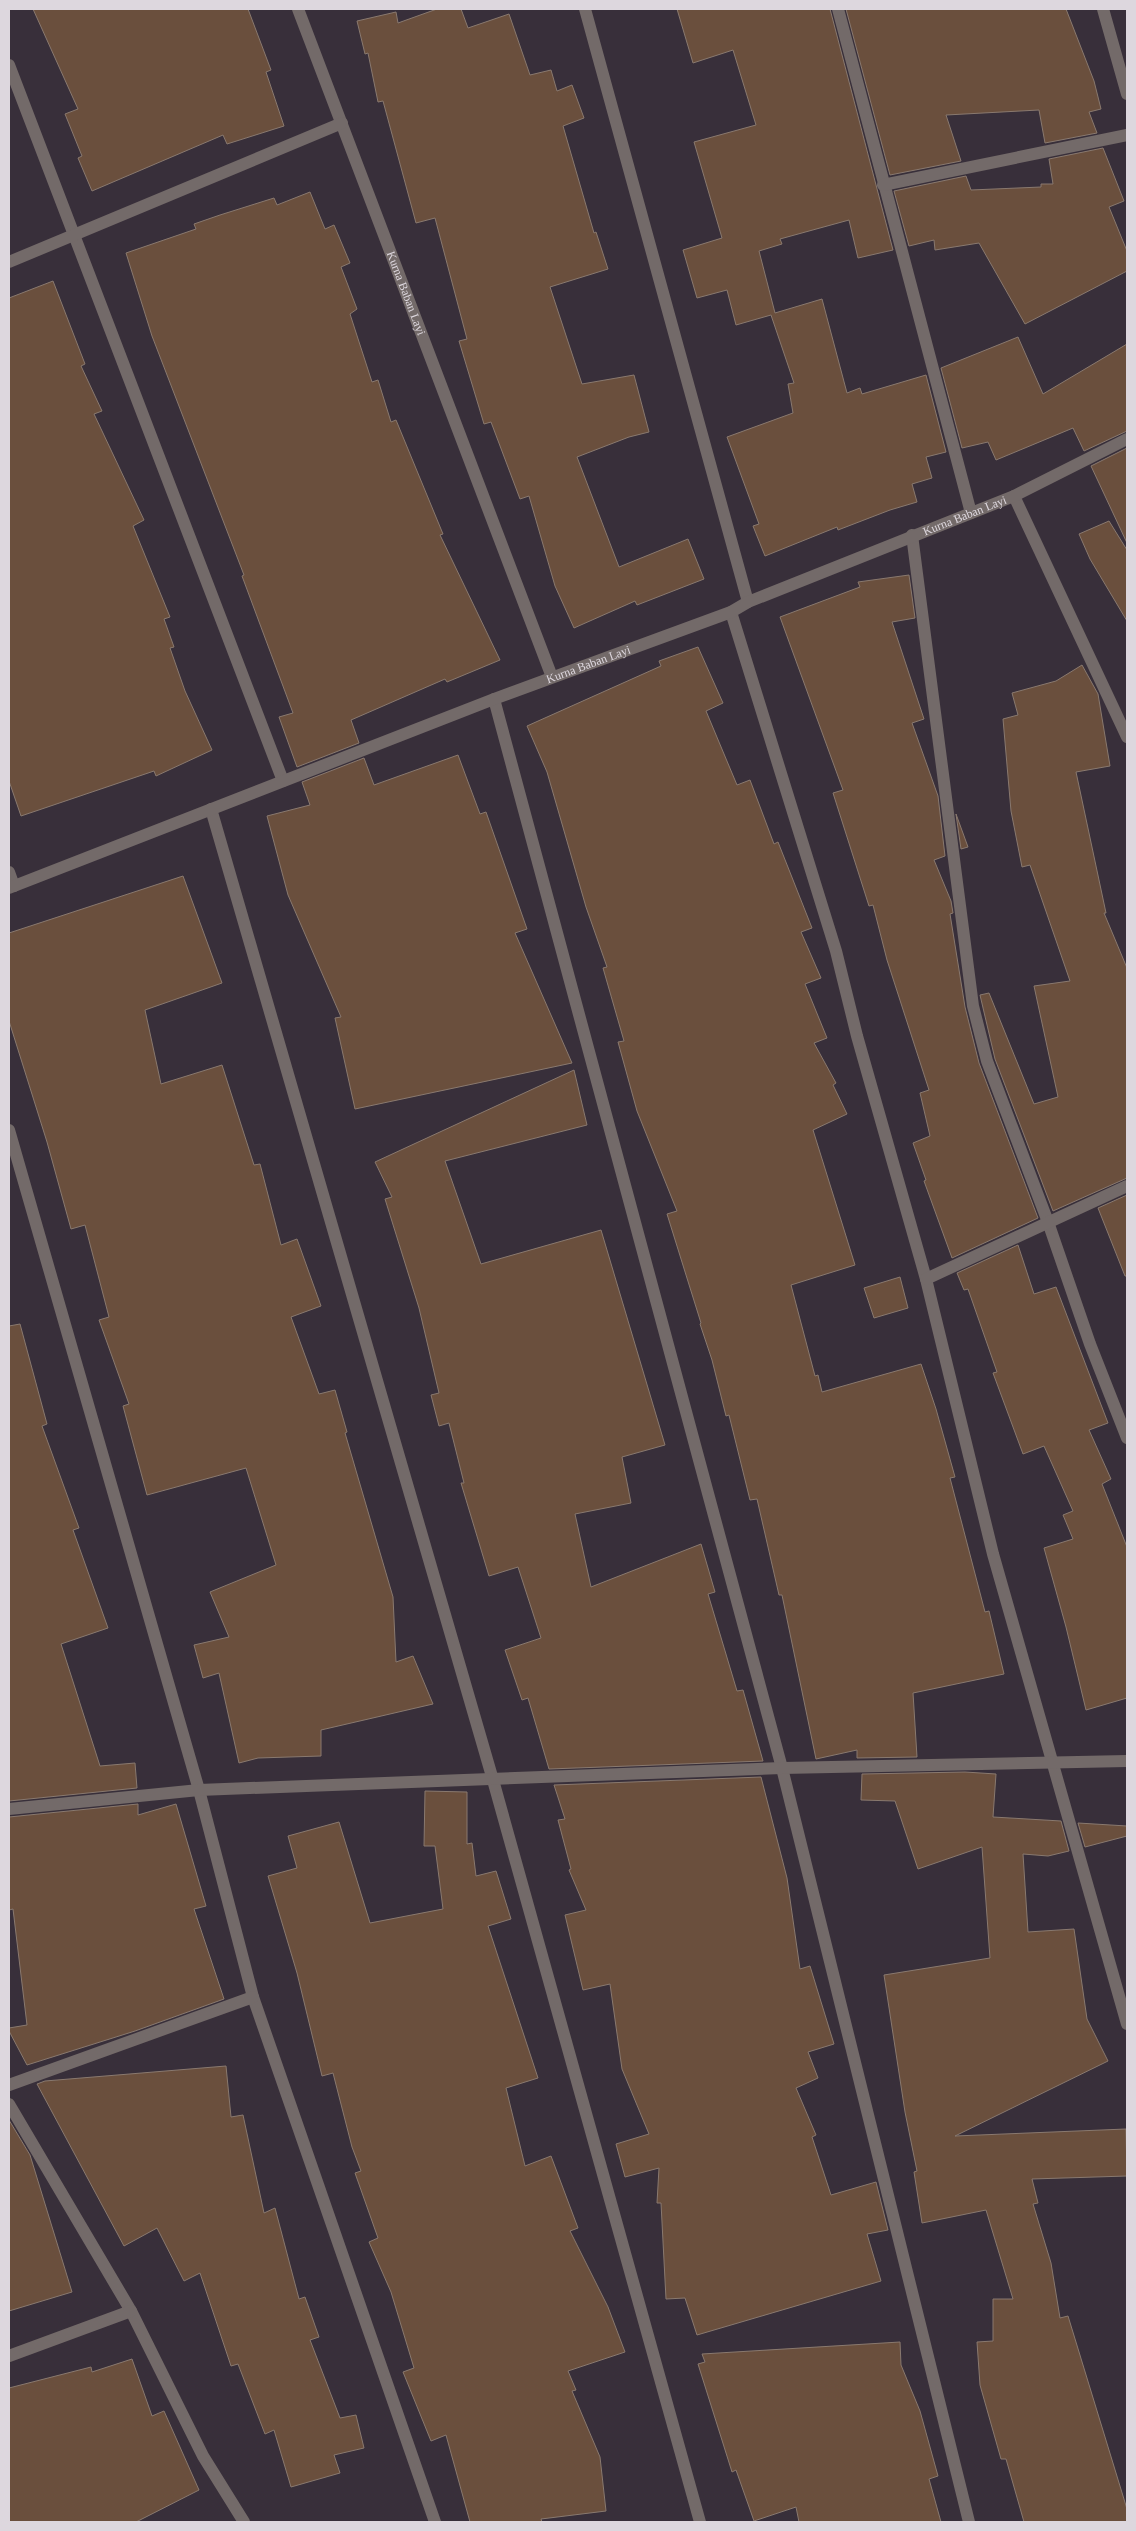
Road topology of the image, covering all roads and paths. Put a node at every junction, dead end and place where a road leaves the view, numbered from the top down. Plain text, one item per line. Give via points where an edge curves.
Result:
1 (298, 9) edge
2 (585, 9) edge
3 (838, 9) edge
4 (1103, 9) edge
5 (9, 65) edge
6 (1127, 94) edge
7 (342, 123) junction
8 (1127, 135) edge
9 (883, 184) junction
10 (74, 235) junction
11 (9, 262) edge
12 (1127, 439) edge
13 (1014, 496) junction
14 (971, 513) junction
15 (912, 535) junction
16 (748, 602) junction
17 (731, 612) junction
18 (552, 677) junction
19 (494, 699) junction
20 (1127, 737) edge
21 (283, 781) junction
22 (211, 809) junction
23 (9, 872) edge
24 (11, 886) edge
25 (9, 1130) edge
26 (1127, 1186) edge
27 (1048, 1222) junction
28 (926, 1280) junction
29 (1127, 1438) edge
30 (1127, 1761) edge
31 (1053, 1762) junction
32 (782, 1768) junction
33 (493, 1780) junction
34 (199, 1790) junction
35 (9, 1810) edge
36 (253, 1997) junction
37 (1127, 2024) edge
38 (9, 2086) edge
39 (9, 2104) edge
40 (131, 2312) junction
41 (9, 2356) edge
42 (244, 2522) edge
43 (436, 2522) edge
44 (700, 2522) edge
45 (969, 2522) edge

1 - 7 street, Kurna Baban Layi
2 - 16 street
3 - 9 street
4 - 6 street
5 - 10 street
7 - 10 street
7 - 18 street, Kurna Baban Layi
8 - 9 street
9 - 14 street
10 - 11 street
10 - 21 street
12 - 13 street
13 - 14 street, Kurna Baban Layi
13 - 20 street, Kurna Baban Layi
14 - 15 street, Kurna Baban Layi
15 - 16 street, Kurna Baban Layi
15 - 27 street via 973,1006 987,1061
16 - 17 street, Kurna Baban Layi
17 - 18 street, Kurna Baban Layi
17 - 28 street via 836,951
18 - 19 street
19 - 21 street
19 - 32 street
21 - 22 street
22 - 24 street
22 - 33 street
23 - 24 street
25 - 34 street
26 - 27 street
27 - 28 street
27 - 29 street
28 - 31 street via 992,1554
30 - 31 street
31 - 32 street
31 - 37 street
32 - 33 street
32 - 45 street
33 - 34 street
33 - 44 street
34 - 35 street
34 - 36 street
36 - 38 street
36 - 43 street
39 - 40 street
40 - 41 street
40 - 42 street via 203,2456

